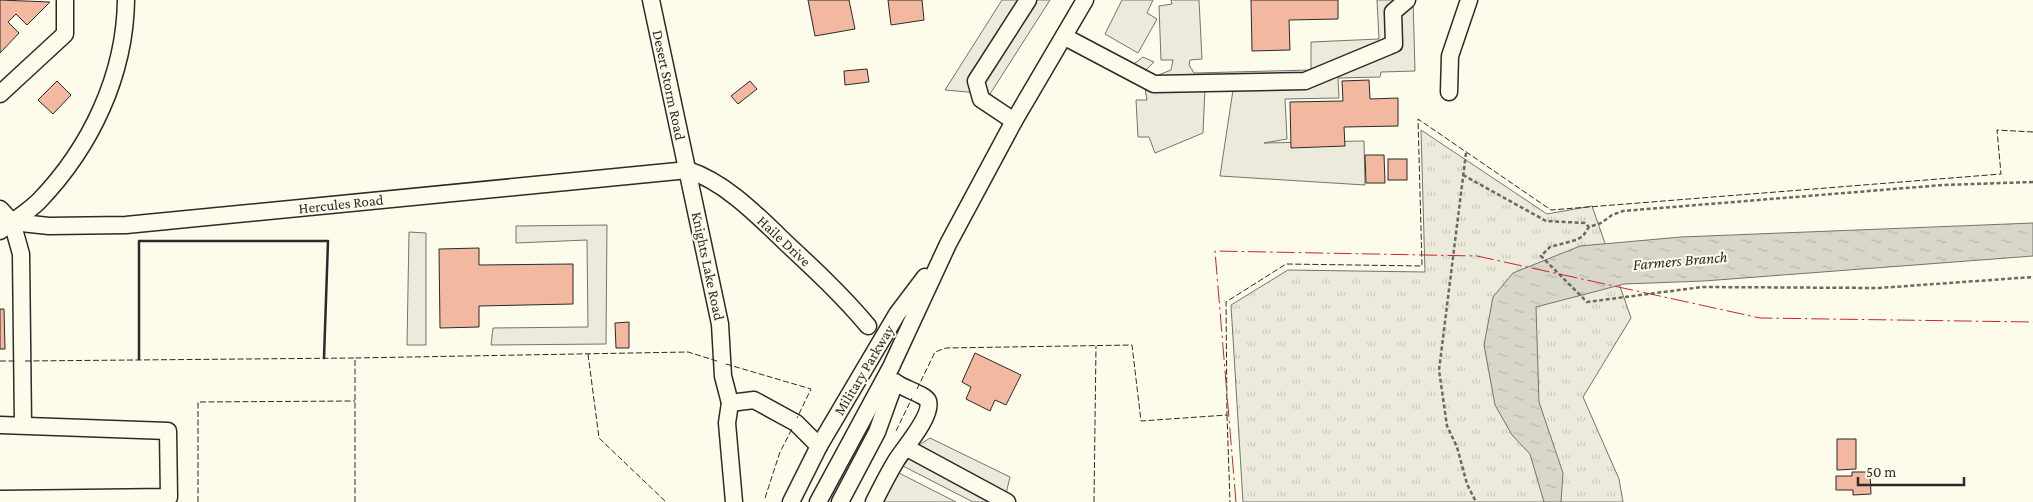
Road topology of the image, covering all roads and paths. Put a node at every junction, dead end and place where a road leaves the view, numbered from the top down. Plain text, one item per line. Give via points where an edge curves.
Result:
1 (65, 0) edge
2 (126, 0) edge
3 (651, 0) edge
4 (1028, 0) edge
5 (1085, 0) edge
6 (1407, 0) edge
7 (1469, 0) edge
8 (1065, 37) junction
9 (1450, 92) dead end
10 (0, 94) edge
11 (1014, 121) junction
12 (1466, 153) dead end
13 (688, 170) junction
14 (1463, 175) junction
15 (2033, 182) edge
16 (0, 209) edge
17 (6, 227) edge
18 (1589, 227) junction
19 (948, 244) junction
20 (2033, 277) edge
21 (868, 326) dead end
22 (896, 382) junction
23 (730, 404) junction
24 (23, 425) junction
25 (0, 426) edge
26 (820, 446) junction
27 (907, 448) junction
28 (0, 499) edge
29 (734, 502) edge
30 (791, 502) edge
31 (818, 502) edge
32 (829, 502) edge
33 (840, 502) edge
34 (874, 502) edge
35 (1007, 502) edge
36 (1476, 502) edge

1 - 10 street via 65,34
2 - 17 street via 126,27 120,58 90,132 68,167 38,202
3 - 13 street, Desert Storm Road
4 - 11 street via 976,81 981,99
5 - 8 street, Military Parkway
6 - 8 street via 1393,12 1394,44 1305,81 1154,84
7 - 9 street via 1450,56
8 - 11 street, Military Parkway
11 - 19 street, Military Parkway
12 - 14 path
13 - 17 street, Hercules Road via 126,225
13 - 21 street, Haile Drive via 745,205 849,303
13 - 23 street, Knights Lake Road via 720,324 722,364
14 - 18 path via 1546,221 1585,223
14 - 36 path via 1439,370 1447,426
15 - 18 path via 1943,185 1623,211
16 - 17 street
17 - 24 street via 21,254
18 - 20 path via 1576,240 1550,247 1541,258 1586,302 1702,287 1879,288
19 - 22 street, Military Parkway
19 - 26 street, Military Parkway via 898,314
19 - 31 street, Military Parkway via 891,367
22 - 27 street via 928,401 928,410
22 - 32 street, Military Parkway
22 - 33 street, Military Parkway via 877,432
23 - 26 street via 754,400 796,423
23 - 29 street via 727,423
24 - 25 street
24 - 28 street via 168,431 169,497
26 - 30 street, Military Parkway
27 - 34 street via 897,459
27 - 35 street

